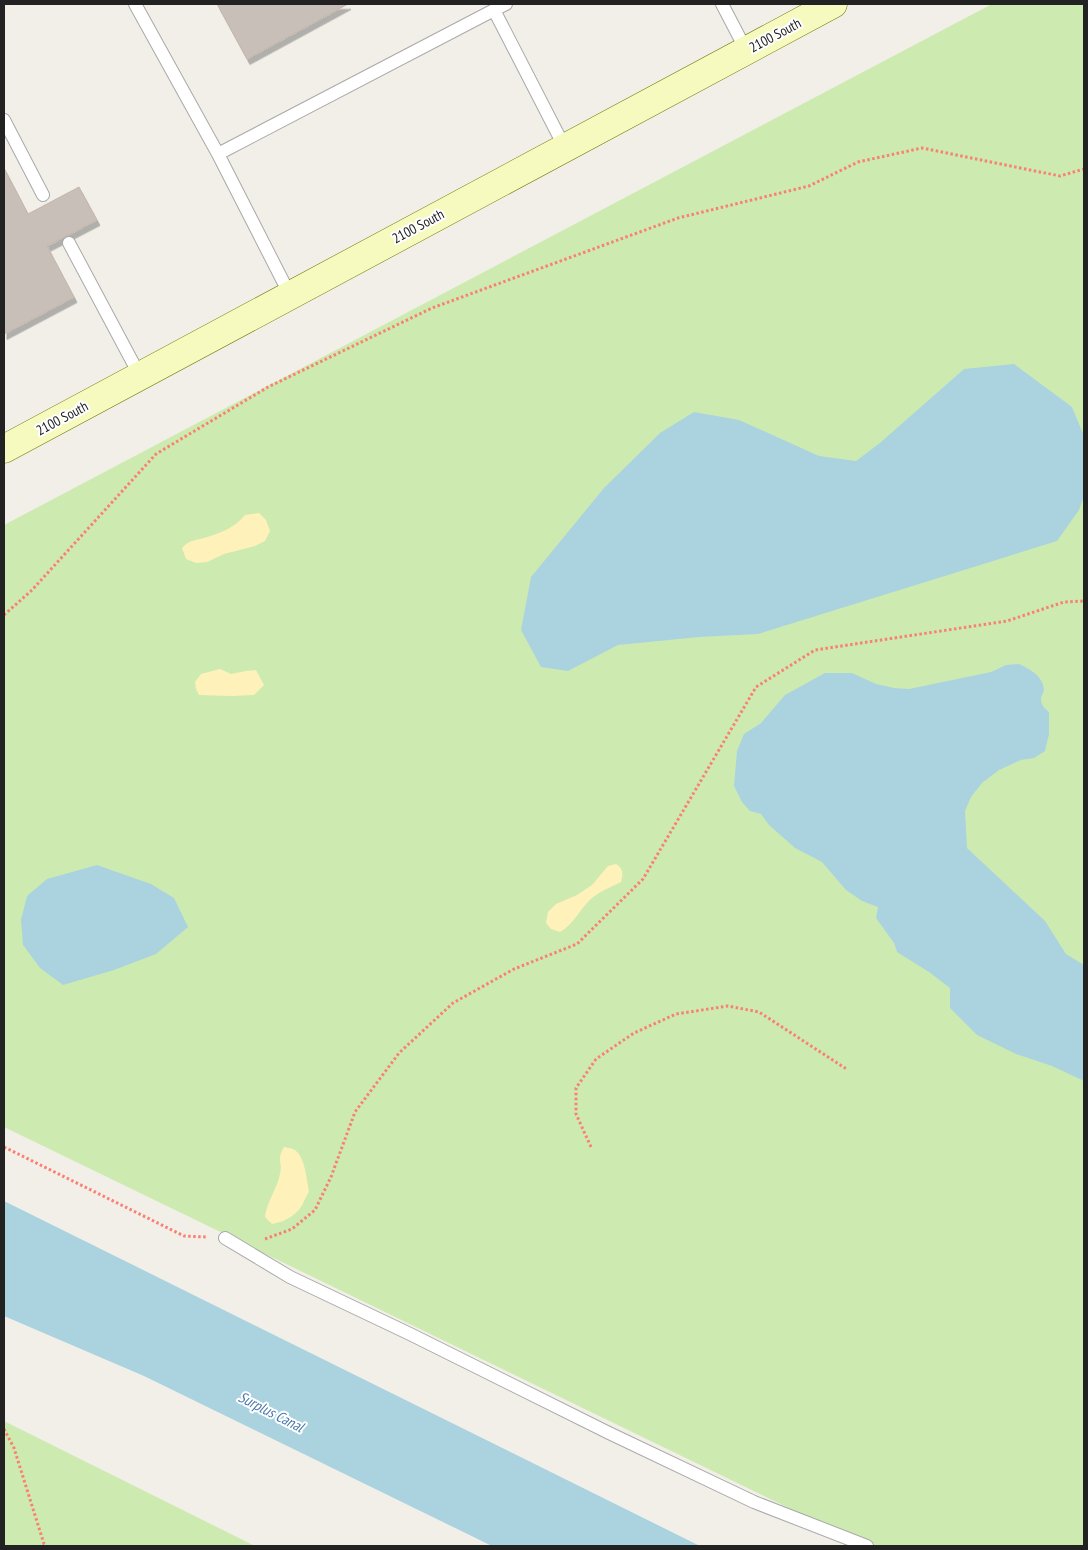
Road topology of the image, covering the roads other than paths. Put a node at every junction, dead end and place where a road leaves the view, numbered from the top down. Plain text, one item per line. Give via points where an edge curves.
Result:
1 (135, 4) edge
2 (722, 4) edge
3 (833, 4) edge
4 (500, 7) edge
5 (746, 50) junction
6 (4, 120) edge
7 (564, 148) junction
8 (218, 154) junction
9 (43, 195) dead end
10 (69, 243) dead end
11 (290, 295) junction
12 (140, 376) junction
13 (4, 449) edge
14 (225, 1238) road end
15 (867, 1546) edge

1 - 8 lane
2 - 5 lane
3 - 5 street, 2100 South
4 - 7 lane
4 - 8 lane
5 - 7 street, 2100 South
6 - 9 lane
7 - 11 street, 2100 South
8 - 11 lane
10 - 12 lane
11 - 12 street, 2100 South
12 - 13 street, 2100 South
14 - 15 lane via 290,1277 609,1433 754,1502

